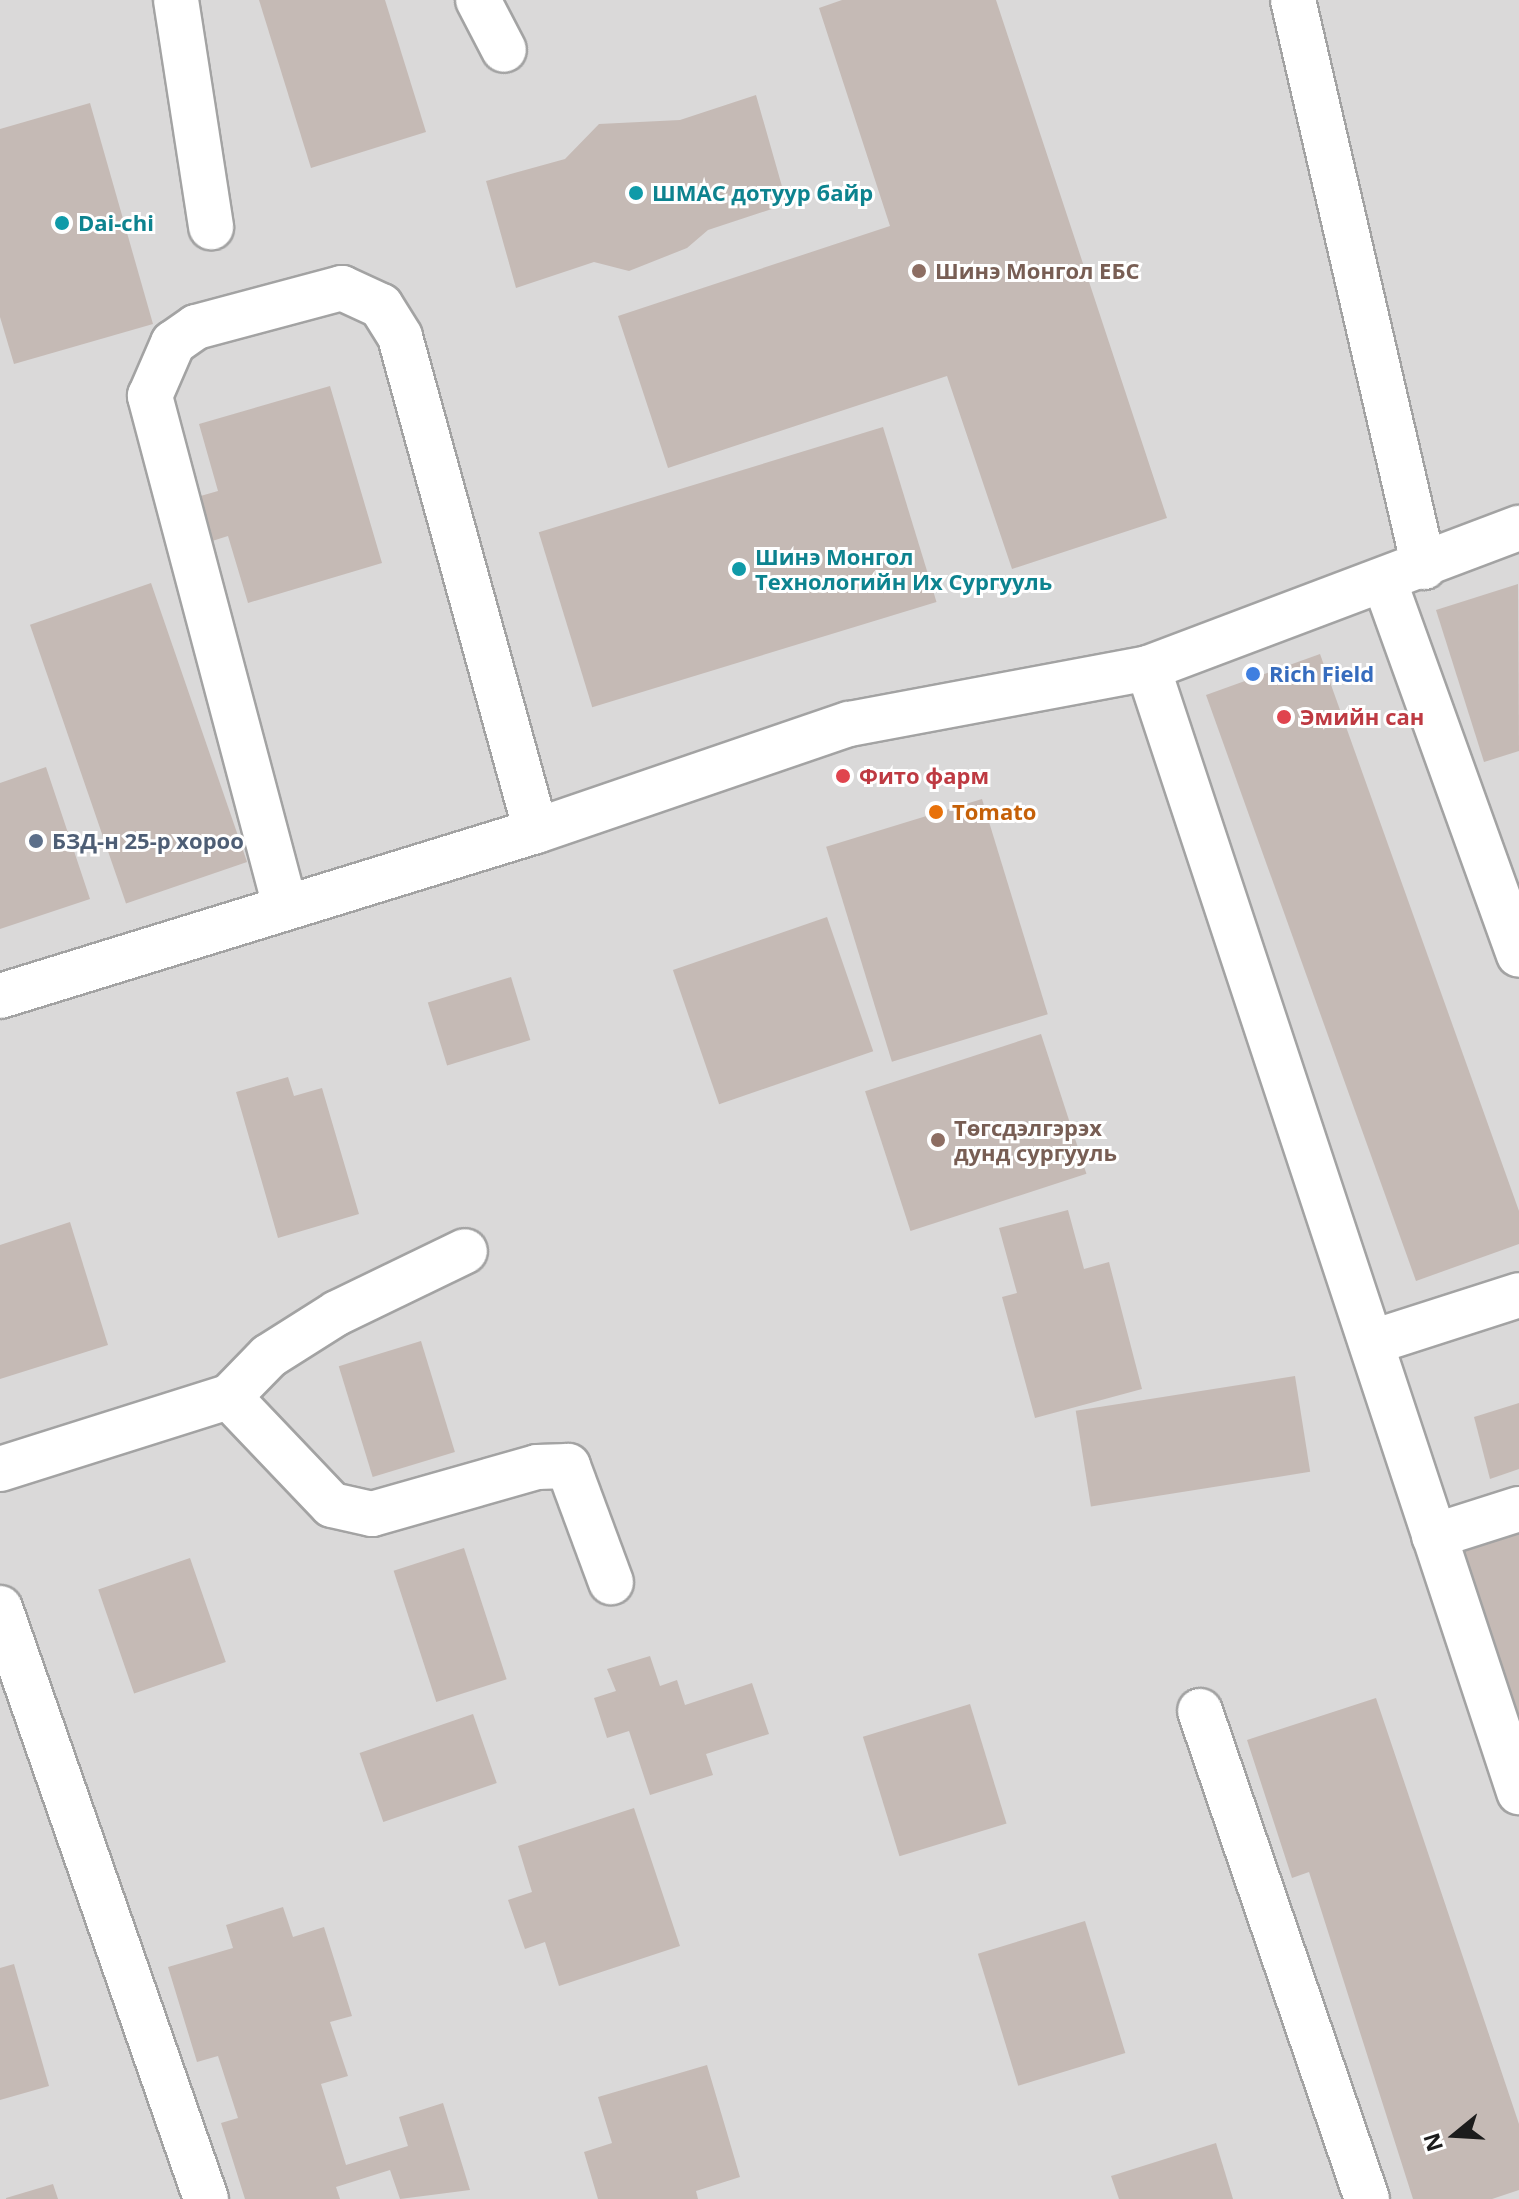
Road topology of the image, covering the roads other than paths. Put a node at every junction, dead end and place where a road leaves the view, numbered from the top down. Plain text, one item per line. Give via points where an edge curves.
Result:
1 (176, 0) edge
2 (478, 0) edge
3 (1293, 0) edge
4 (504, 50) dead end
5 (211, 227) dead end
6 (1519, 528) edge
7 (1404, 575) junction
8 (1148, 668) junction
9 (536, 831) junction
10 (285, 906) junction
11 (1519, 955) edge
12 (0, 996) edge
13 (465, 1251) dead end
14 (1519, 1295) edge
15 (1376, 1341) junction
16 (229, 1397) junction
17 (0, 1469) edge
18 (1519, 1509) edge
19 (1434, 1536) junction
20 (611, 1582) dead end
21 (0, 1608) edge
22 (1200, 1711) dead end
23 (1519, 1792) edge
24 (206, 2199) edge
25 (1367, 2199) edge

1 - 5 street
2 - 4 street
3 - 7 street
6 - 7 street
7 - 8 street
7 - 11 street
8 - 9 street via 849,724
8 - 15 street
9 - 10 street
9 - 10 street via 400,337 381,306 342,288 196,327 173,343 150,396
10 - 12 street
13 - 16 street via 337,1313 269,1356
14 - 15 street
15 - 19 street
16 - 17 street
16 - 20 street via 332,1505 372,1514 537,1467 568,1466
18 - 19 street
19 - 23 street
21 - 24 street
22 - 25 street

